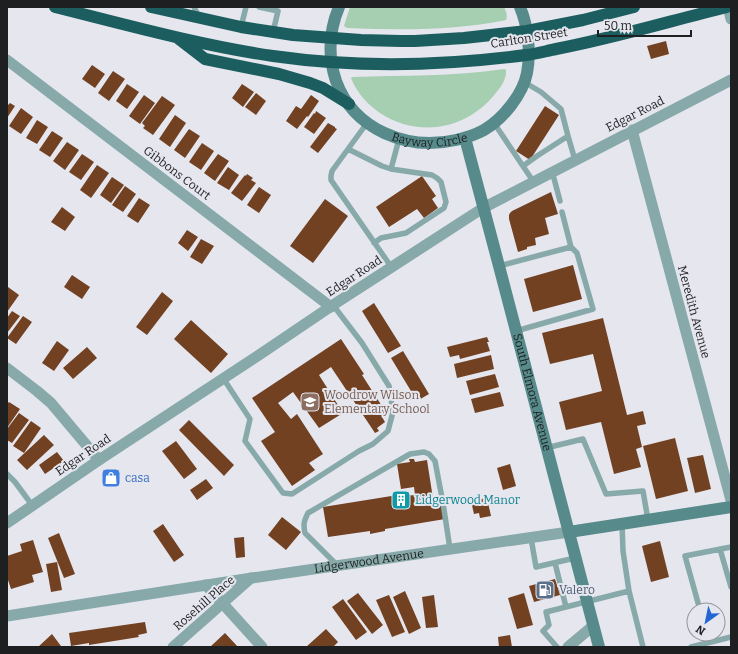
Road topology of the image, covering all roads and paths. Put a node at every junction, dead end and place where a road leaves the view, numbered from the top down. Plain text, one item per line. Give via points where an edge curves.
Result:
1 (55, 7) edge
2 (151, 7) edge
3 (246, 7) edge
4 (260, 7) edge
5 (339, 7) edge
6 (520, 7) edge
7 (634, 7) edge
8 (727, 7) edge
9 (163, 8) edge
10 (280, 9) edge
11 (196, 12) edge
12 (731, 19) edge
13 (241, 27) junction
14 (527, 31) junction
15 (273, 32) junction
16 (175, 36) junction
17 (330, 38) junction
18 (528, 55) junction
19 (7, 60) edge
20 (331, 62) junction
21 (731, 80) edge
22 (524, 82) junction
23 (349, 104) junction
24 (367, 123) junction
25 (494, 123) junction
26 (632, 130) junction
27 (568, 136) junction
28 (464, 138) junction
29 (399, 139) junction
30 (348, 149) junction
31 (575, 160) junction
32 (523, 166) junction
33 (391, 169) junction
34 (552, 171) junction
35 (533, 182) junction
36 (560, 201) dead end
37 (483, 208) junction
38 (562, 212) dead end
39 (374, 243) junction
40 (571, 247) junction
41 (499, 266) junction
42 (392, 268) junction
43 (332, 306) junction
44 (516, 331) junction
45 (7, 368) edge
46 (223, 378) junction
47 (546, 448) junction
48 (99, 460) junction
49 (7, 474) edge
50 (731, 500) edge
51 (32, 505) junction
52 (731, 507) edge
53 (648, 520) junction
54 (7, 522) edge
55 (622, 524) junction
56 (569, 532) junction
57 (531, 538) junction
58 (731, 547) edge
59 (450, 549) junction
60 (720, 549) junction
61 (575, 558) junction
62 (555, 563) junction
63 (337, 565) junction
64 (252, 578) junction
65 (206, 585) junction
66 (731, 587) edge
67 (629, 590) junction
68 (587, 602) junction
69 (698, 602) edge
70 (223, 603) junction
71 (566, 607) junction
72 (7, 616) edge
73 (593, 626) junction
74 (731, 637) edge
75 (708, 643) joint
76 (173, 647) edge
77 (262, 647) edge
78 (558, 647) edge
79 (568, 647) edge
80 (598, 647) edge
81 (643, 647) edge
82 (691, 647) edge

1 - 16 highway, Carlton Street
2 - 9 highway, Carlton Street
3 - 13 lane
4 - 10 lane
5 - 17 main road, Bayway Circle
6 - 14 main road, Bayway Circle
7 - 14 highway, Carlton Street
8 - 12 street
8 - 18 highway, Carlton Street
9 - 11 highway, Carlton Street
10 - 15 lane
11 - 13 highway, Carlton Street
13 - 15 highway, Carlton Street
14 - 17 highway, Carlton Street via 415,41
14 - 18 main road, Bayway Circle
15 - 17 highway, Carlton Street
16 - 20 highway, Carlton Street via 272,56
16 - 23 highway via 205,59 314,84
17 - 20 main road, Bayway Circle
18 - 20 highway, Carlton Street via 415,64
18 - 22 main road, Bayway Circle
19 - 43 street, Gibbons Court
20 - 23 main road, Bayway Circle via 338,85
21 - 26 street, Edgar Road
22 - 25 main road, Bayway Circle via 507,111
22 - 27 lane via 561,109
23 - 24 main road, Bayway Circle
24 - 29 main road, Bayway Circle
24 - 30 lane
25 - 28 main road, Bayway Circle
25 - 32 lane
26 - 31 street, Edgar Road
26 - 50 street, Meredith Avenue
27 - 31 lane
27 - 32 lane
28 - 29 main road, Bayway Circle via 427,143
28 - 37 main road, South Elmora Avenue
29 - 33 lane
30 - 33 lane
30 - 39 lane via 332,171 331,180
31 - 34 street, Edgar Road
32 - 35 lane
33 - 39 lane via 437,178 441,182 446,202 444,208 406,233 381,238
34 - 35 street, Edgar Road
34 - 36 lane
35 - 37 street, Edgar Road
37 - 41 main road, South Elmora Avenue
37 - 42 street, Edgar Road
38 - 40 lane
39 - 42 lane
40 - 41 lane
40 - 44 lane via 577,253 594,309
41 - 44 main road, South Elmora Avenue
42 - 43 street, Edgar Road
43 - 46 street, Edgar Road
43 - 46 lane via 362,343 389,386 393,412 388,431 373,444 292,494 283,493 245,441 250,419
44 - 47 main road, South Elmora Avenue
45 - 48 street via 51,404
46 - 48 street, Edgar Road
47 - 53 lane via 583,439 606,494 643,491
47 - 56 main road, South Elmora Avenue
48 - 51 street, Edgar Road
49 - 51 lane
51 - 54 street, Edgar Road
52 - 53 main road, Lidgerwood Avenue
53 - 55 main road, Lidgerwood Avenue
55 - 56 main road, Lidgerwood Avenue
55 - 67 lane
56 - 57 street, Lidgerwood Avenue
56 - 61 main road, South Elmora Avenue
57 - 59 street, Lidgerwood Avenue
57 - 62 lane via 536,567
58 - 60 lane
59 - 63 street, Lidgerwood Avenue
59 - 63 lane via 435,461 424,452 410,454 308,513 304,520 305,533
60 - 66 lane
60 - 69 lane via 685,556
61 - 62 lane
61 - 68 main road, South Elmora Avenue
62 - 71 lane
63 - 64 street, Lidgerwood Avenue
64 - 65 street, Lidgerwood Avenue
64 - 70 street, Rosehill Place
65 - 70 street
65 - 72 street, Lidgerwood Avenue
67 - 68 lane
67 - 81 lane
68 - 71 lane
68 - 73 main road, South Elmora Avenue
70 - 76 street, Rosehill Place
70 - 77 street
71 - 78 lane via 546,612 549,625 543,631
73 - 79 street
73 - 80 main road, South Elmora Avenue
74 - 75 lane
75 - 82 lane

